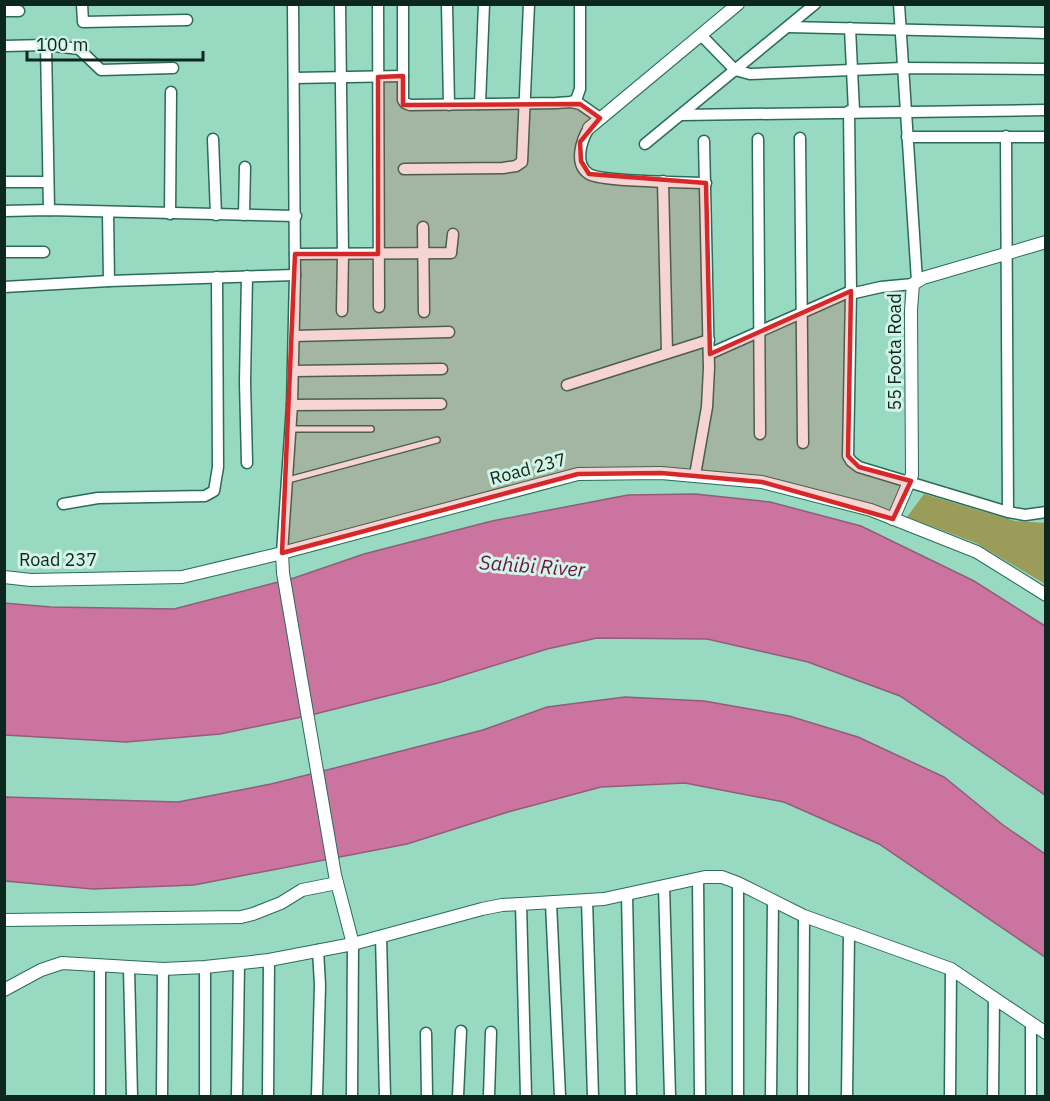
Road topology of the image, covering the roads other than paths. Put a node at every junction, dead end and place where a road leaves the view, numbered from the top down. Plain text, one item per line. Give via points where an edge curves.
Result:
1 (82, 4) edge
2 (293, 4) edge
3 (340, 4) edge
4 (378, 4) edge
5 (404, 4) edge
6 (447, 4) edge
7 (484, 4) edge
8 (529, 4) edge
9 (580, 4) edge
10 (738, 4) edge
11 (815, 4) edge
12 (899, 4) edge
13 (19, 10) dead end
14 (4, 11) edge
15 (187, 20) dead end
16 (788, 27) junction
17 (850, 28) junction
18 (900, 29) junction
19 (1046, 33) edge
20 (701, 35) junction
21 (46, 45) junction
22 (4, 46) edge
23 (173, 68) dead end
24 (903, 68) junction
25 (1046, 69) edge
26 (735, 70) junction
27 (852, 71) junction
28 (403, 76) junction
29 (341, 77) junction
30 (378, 77) junction
31 (294, 78) junction
32 (171, 92) dead end
33 (571, 102) junction
34 (525, 103) junction
35 (480, 104) junction
36 (449, 105) junction
37 (1046, 110) edge
38 (852, 111) junction
39 (905, 111) junction
40 (681, 115) junction
41 (600, 118) junction
42 (589, 128) joint
43 (1006, 136) junction
44 (907, 137) junction
45 (1046, 137) edge
46 (800, 138) dead end
47 (213, 139) dead end
48 (758, 139) dead end
49 (704, 141) dead end
50 (645, 144) dead end
51 (245, 167) dead end
52 (404, 169) dead end
53 (663, 181) junction
54 (4, 182) edge
55 (48, 182) junction
56 (706, 183) junction
57 (49, 210) junction
58 (4, 211) edge
59 (108, 212) junction
60 (170, 214) junction
61 (216, 214) junction
62 (244, 215) junction
63 (296, 216) junction
64 (423, 227) dead end
65 (453, 234) dead end
66 (1046, 242) edge
67 (4, 252) edge
68 (44, 252) dead end
69 (1006, 253) junction
70 (295, 254) junction
71 (343, 254) junction
72 (378, 254) junction
73 (423, 254) junction
74 (295, 275) junction
75 (247, 276) junction
76 (217, 277) junction
77 (109, 281) junction
78 (915, 282) junction
79 (4, 288) edge
80 (851, 292) junction
81 (379, 307) dead end
82 (342, 311) dead end
83 (424, 312) dead end
84 (801, 313) junction
85 (449, 332) dead end
86 (760, 332) junction
87 (294, 336) junction
88 (709, 340) junction
89 (667, 353) junction
90 (709, 354) junction
91 (442, 369) dead end
92 (293, 372) junction
93 (567, 385) dead end
94 (441, 404) dead end
95 (292, 405) junction
96 (290, 429) junction
97 (371, 429) dead end
98 (760, 434) dead end
99 (437, 440) dead end
100 (803, 443) dead end
101 (247, 463) dead end
102 (695, 475) junction
103 (286, 480) junction
104 (911, 481) junction
105 (63, 504) dead end
106 (1008, 512) junction
107 (1046, 512) edge
108 (893, 519) junction
109 (282, 553) junction
110 (4, 578) edge
111 (1046, 595) edge
112 (336, 879) junction
113 (698, 879) junction
114 (738, 883) junction
115 (664, 886) junction
116 (627, 894) junction
117 (587, 900) junction
118 (774, 901) junction
119 (551, 903) junction
120 (521, 904) junction
121 (804, 916) junction
122 (4, 920) edge
123 (849, 933) junction
124 (381, 936) junction
125 (353, 944) junction
126 (318, 950) junction
127 (269, 960) junction
128 (238, 964) junction
129 (100, 965) junction
130 (205, 967) junction
131 (129, 968) junction
132 (163, 969) junction
133 (951, 969) junction
134 (4, 990) edge
135 (994, 998) junction
136 (1031, 1023) junction
137 (461, 1031) dead end
138 (491, 1032) dead end
139 (426, 1033) dead end
140 (1046, 1033) edge
141 (100, 1096) edge
142 (132, 1096) edge
143 (162, 1096) edge
144 (205, 1096) edge
145 (237, 1096) edge
146 (268, 1096) edge
147 (317, 1096) edge
148 (352, 1096) edge
149 (385, 1096) edge
150 (427, 1096) edge
151 (458, 1096) edge
152 (489, 1096) edge
153 (526, 1096) edge
154 (560, 1096) edge
155 (593, 1096) edge
156 (631, 1096) edge
157 (670, 1096) edge
158 (700, 1096) edge
159 (738, 1096) edge
160 (771, 1096) edge
161 (803, 1096) edge
162 (847, 1096) edge
163 (950, 1096) edge
164 (993, 1096) edge
165 (1031, 1096) edge

1 - 15 street via 83,22
2 - 31 street
3 - 29 street
4 - 30 street
5 - 28 street
6 - 36 street
7 - 35 street
8 - 34 street
9 - 33 street via 580,89
10 - 20 street
11 - 16 street
12 - 18 street
13 - 14 street
16 - 17 street
16 - 26 street
17 - 18 street
17 - 27 street
18 - 19 street
18 - 24 street
20 - 26 street
20 - 41 street
21 - 22 street
21 - 23 street via 79,49 100,70
21 - 55 street
24 - 25 street
24 - 27 street
24 - 39 street
26 - 27 street via 750,75
26 - 40 street
27 - 38 street
28 - 30 street
28 - 36 street via 405,103
29 - 30 street
29 - 31 street
29 - 71 street
30 - 72 street
31 - 63 street
32 - 60 street
33 - 34 street
33 - 41 street
34 - 35 street
34 - 52 street via 523,158 519,165
35 - 36 street
37 - 39 street
38 - 39 street
38 - 40 street
38 - 80 street
39 - 44 street
40 - 50 street
41 - 42 street
42 - 53 street via 580,142 581,161 589,174
43 - 44 street
43 - 45 street
43 - 69 street
44 - 78 street
46 - 84 street
47 - 61 street
48 - 86 street
49 - 56 street
51 - 62 street
53 - 56 street
53 - 89 street
54 - 55 street
55 - 57 street
56 - 88 street
57 - 58 street
57 - 59 street
59 - 60 street
59 - 77 street
60 - 61 street
61 - 62 street
62 - 63 street
63 - 70 street
64 - 73 street
65 - 73 street via 451,253
66 - 69 street, 55 Foota Road
67 - 68 street
69 - 78 street, 55 Foota Road
69 - 106 street
70 - 71 street
70 - 74 street
71 - 72 street
71 - 82 street
72 - 73 street
72 - 81 street
73 - 83 street
74 - 75 street
74 - 87 street
75 - 76 street
75 - 101 street
76 - 77 street
76 - 105 street via 218,467 214,491 205,496 98,498
77 - 79 street
78 - 80 street
78 - 104 street, 55 Foota Road via 911,310
80 - 84 street
80 - 104 street via 848,456 859,467
84 - 86 street
84 - 100 street
85 - 87 street
86 - 90 street
86 - 98 street
87 - 92 street
88 - 89 street
88 - 90 street
89 - 93 street
90 - 102 street via 707,407
91 - 92 street
92 - 95 street
94 - 95 street
95 - 96 street
96 - 97 lane
96 - 103 street
99 - 103 lane
102 - 108 street, Road 237 via 762,482
102 - 109 street, Road 237 via 578,474
103 - 109 street
104 - 106 street
104 - 108 street, 55 Foota Road
106 - 107 street
108 - 111 street, Road 237 via 977,552
109 - 110 street, Road 237 via 182,577
109 - 112 street
112 - 122 street via 242,917
112 - 125 street
113 - 114 street via 722,878
113 - 115 street
113 - 158 street
114 - 118 street
114 - 159 street
115 - 116 street
115 - 157 street
116 - 117 street
116 - 156 street
117 - 119 street
117 - 155 street
118 - 121 street
118 - 160 street
119 - 120 street
119 - 154 street
120 - 124 street via 467,912
120 - 153 street
121 - 123 street
121 - 161 street
123 - 133 street
123 - 162 street
124 - 125 street
124 - 149 street
125 - 126 street
125 - 148 street
126 - 127 street
126 - 147 street
127 - 128 street
127 - 146 street
128 - 130 street
128 - 145 street
129 - 131 street
129 - 134 street via 53,965
129 - 141 street
130 - 132 street
130 - 144 street
131 - 132 street
131 - 142 street
132 - 143 street
133 - 135 street
133 - 163 street
135 - 136 street
135 - 164 street
136 - 140 street
136 - 165 street
137 - 151 street
138 - 152 street
139 - 150 street

